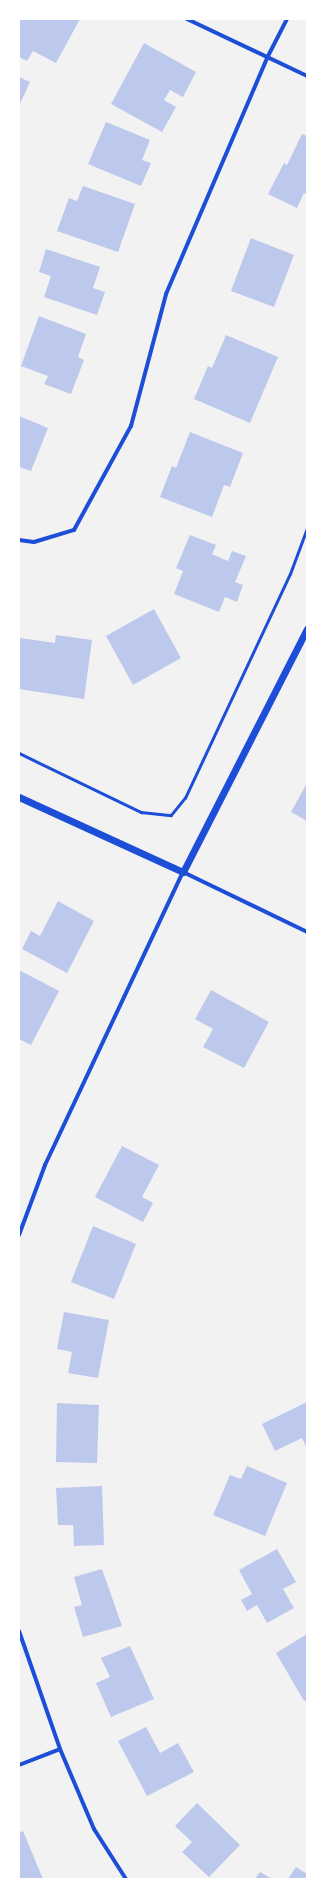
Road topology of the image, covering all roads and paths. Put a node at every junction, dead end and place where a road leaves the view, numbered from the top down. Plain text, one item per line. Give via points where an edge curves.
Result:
1 (187, 19) edge
2 (287, 19) edge
3 (268, 58) junction
4 (307, 76) edge
5 (307, 528) edge
6 (19, 540) edge
7 (307, 629) edge
8 (19, 753) edge
9 (19, 797) edge
10 (183, 872) junction
11 (307, 932) edge
12 (19, 1235) edge
13 (19, 1631) edge
14 (60, 1749) junction
15 (19, 1765) edge
16 (126, 1879) edge

1 - 3 street
2 - 3 street
3 - 4 street
3 - 6 street via 166,294 131,426 74,530 34,542
5 - 8 path via 290,574 185,798 171,815 141,812
7 - 10 street
9 - 10 street
10 - 11 street
10 - 12 street via 45,1165
13 - 14 street
14 - 15 street
14 - 16 street via 94,1829

